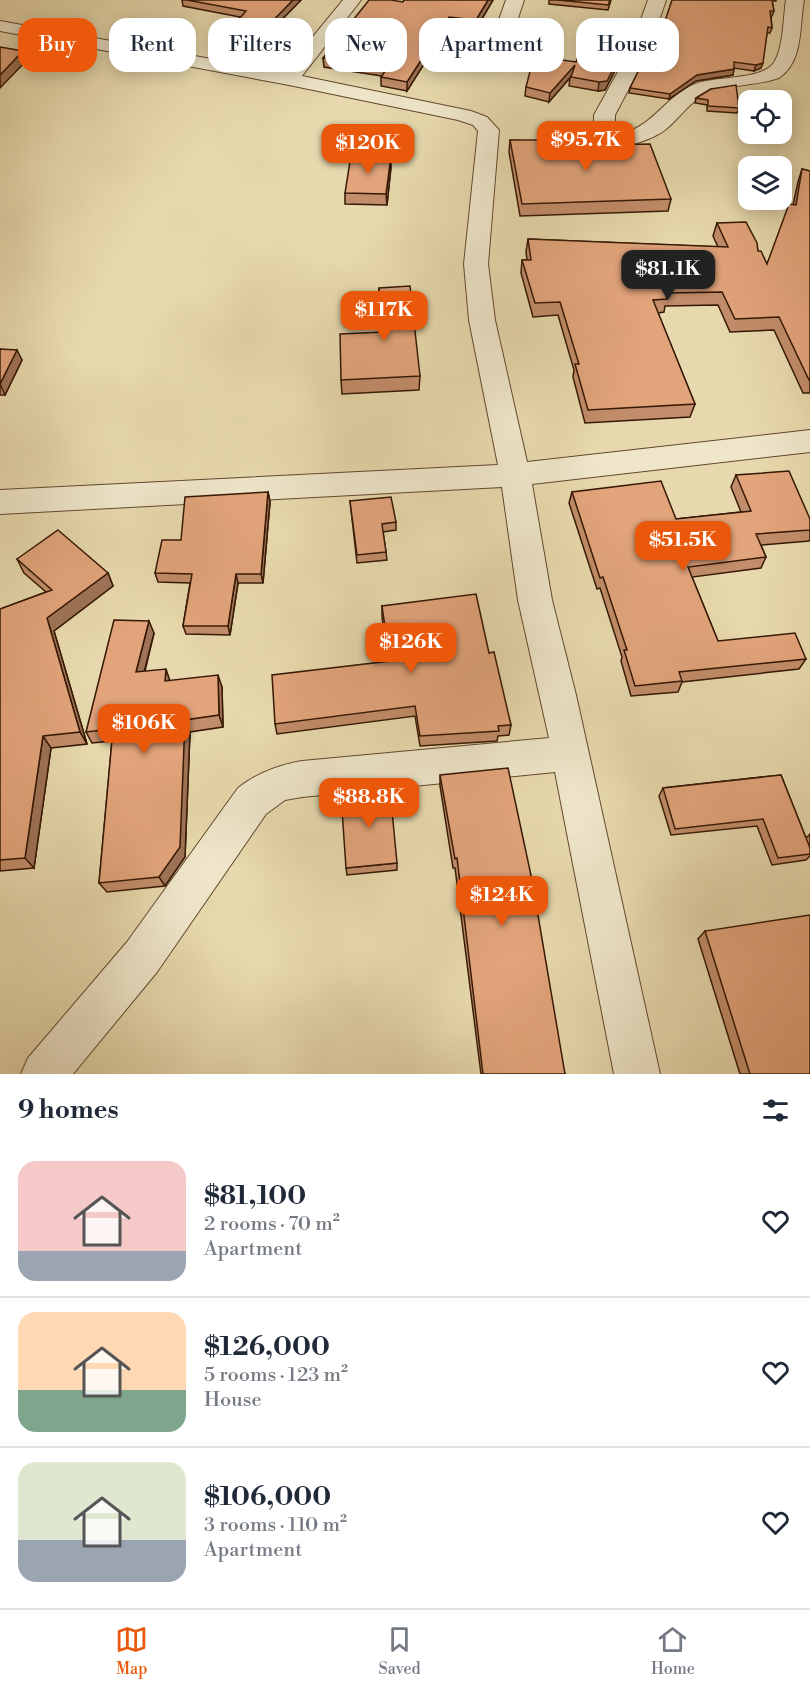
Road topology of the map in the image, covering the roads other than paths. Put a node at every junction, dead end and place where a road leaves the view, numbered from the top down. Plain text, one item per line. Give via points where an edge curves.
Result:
1 (352, 0) edge
2 (515, 0) edge
3 (657, 0) edge
4 (795, 0) edge
5 (509, 18) edge
6 (0, 26) edge
7 (289, 79) junction
8 (619, 140) junction
9 (536, 143) edge
10 (810, 441) edge
11 (515, 474) junction
12 (0, 502) edge
13 (570, 753) junction
14 (44, 1074) edge
15 (637, 1074) edge

1 - 7 street
2 - 5 street
3 - 8 street via 646,36 606,112 604,123
4 - 8 street via 780,69 772,75 700,88 657,126 642,135
6 - 7 street
7 - 11 street via 464,115 486,125 497,138 479,215 476,264 482,320
8 - 9 street
10 - 11 street
11 - 12 street
11 - 13 street via 535,600
13 - 14 street via 302,779 263,791 142,957
13 - 15 street

